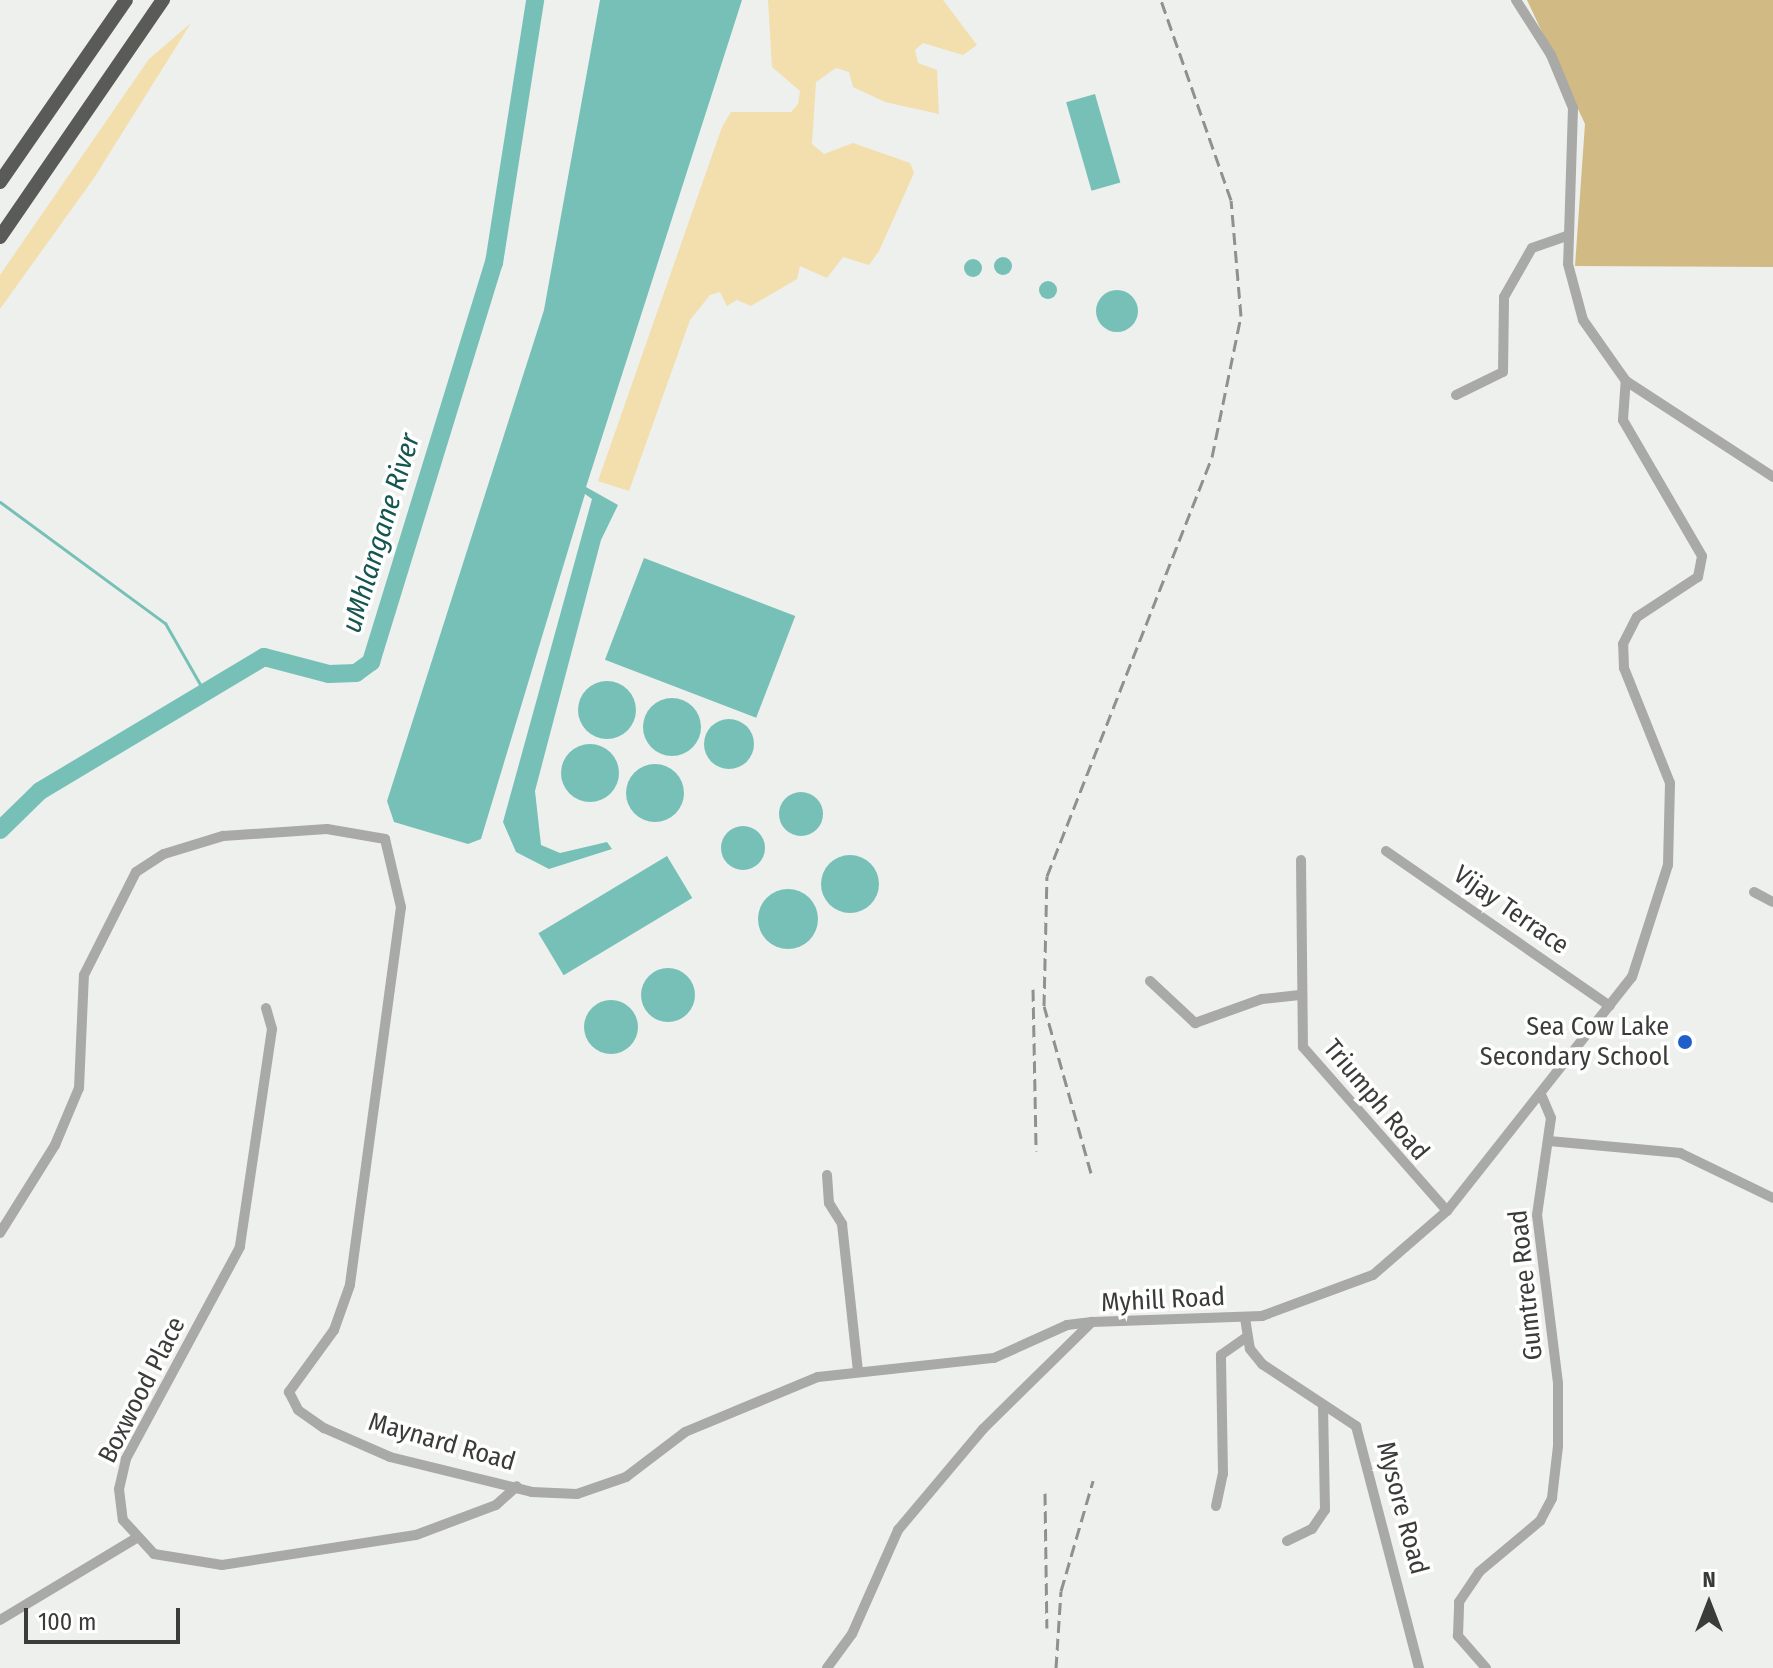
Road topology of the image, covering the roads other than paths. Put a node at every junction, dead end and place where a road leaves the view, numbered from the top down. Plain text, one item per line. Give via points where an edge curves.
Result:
1 (126, 0) edge
2 (163, 0) edge
3 (1516, 0) edge
4 (0, 182) edge
5 (1569, 235) junction
6 (0, 237) edge
7 (1626, 381) junction
8 (1456, 395) dead end
9 (1773, 477) edge
10 (1386, 851) dead end
11 (1301, 860) dead end
12 (1754, 892) dead end
13 (1773, 902) edge
14 (1150, 981) dead end
15 (1300, 995) junction
16 (1610, 1006) junction
17 (266, 1008) dead end
18 (1542, 1097) junction
19 (1549, 1141) junction
20 (827, 1175) dead end
21 (1773, 1198) edge
22 (1447, 1211) junction
23 (0, 1233) edge
24 (1245, 1318) junction
25 (1092, 1322) junction
26 (1247, 1337) junction
27 (858, 1371) junction
28 (1323, 1405) junction
29 (517, 1486) junction
30 (1216, 1506) dead end
31 (135, 1539) junction
32 (1287, 1541) dead end
33 (0, 1620) edge
34 (827, 1668) edge
35 (1419, 1668) edge
36 (1486, 1668) edge

1 - 4 highway
2 - 6 highway
3 - 5 street via 1573,108
5 - 7 street via 1577,303
5 - 8 street via 1532,248 1504,297 1503,372
7 - 9 street
7 - 16 street via 1623,420 1700,548 1702,568 1637,617 1623,644 1624,668 1668,771 1670,835 1639,963
10 - 16 street, Vijay Terrace
11 - 15 street, Triumph Road
12 - 13 street
14 - 15 street via 1195,1023 1262,999
15 - 22 street, Triumph Road via 1307,1054
16 - 18 street
17 - 31 street, Boxwood Place via 272,1029 240,1247 121,1472 120,1505
18 - 19 street, Gumtree Road via 1551,1112
18 - 22 street, Myhill Road
19 - 21 street via 1680,1153
19 - 36 street, Gumtree Road via 1537,1215 1558,1383 1552,1498 1540,1521 1479,1572 1459,1602 1458,1636
20 - 27 street via 829,1203 842,1224
22 - 24 street, Myhill Road via 1356,1285 1297,1309
23 - 29 street, Maynard Road via 55,1145 79,1088 84,975 136,872 184,847 256,830 327,829 385,839 401,907 355,1260 338,1321 296,1375 290,1399 324,1428 390,1457
24 - 25 street, Myhill Road
24 - 26 street, Mysore Road
25 - 27 street, Maynard Road via 1067,1325 994,1358
25 - 34 street, Myhill Road via 983,1429 898,1530 852,1634
26 - 28 street, Mysore Road via 1262,1364
26 - 30 street via 1221,1355 1223,1474
27 - 29 street, Maynard Road via 754,1400 685,1432 606,1487 554,1495
28 - 32 street via 1325,1510 1312,1529
28 - 35 street, Mysore Road via 1358,1431
29 - 31 street via 496,1505 436,1530 246,1563 184,1564
31 - 33 street

